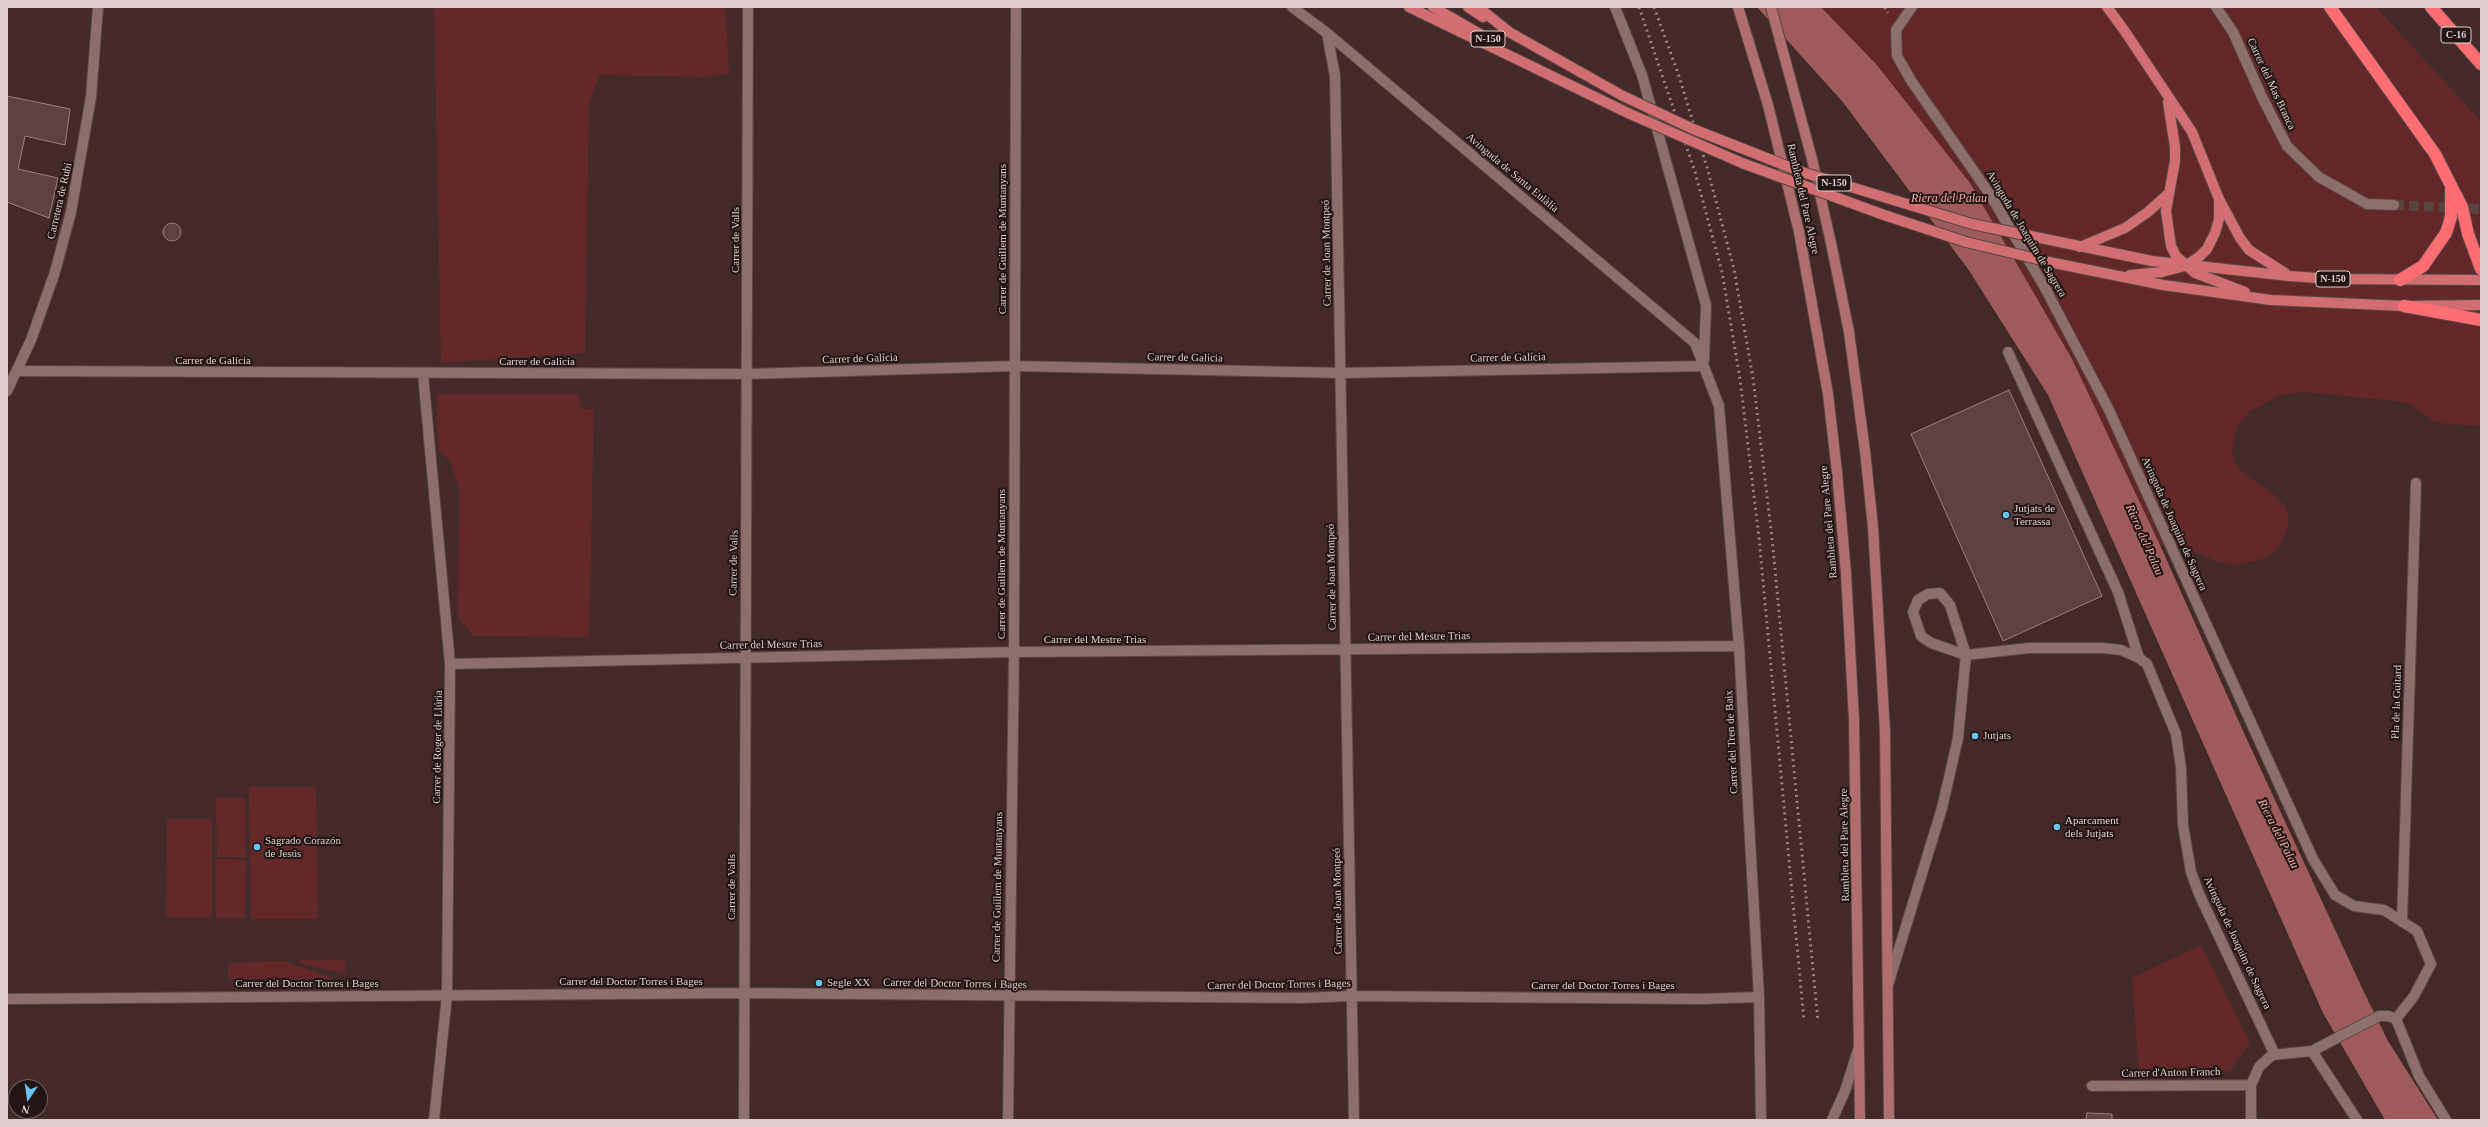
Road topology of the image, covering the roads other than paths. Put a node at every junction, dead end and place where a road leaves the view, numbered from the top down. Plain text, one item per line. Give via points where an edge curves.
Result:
1 (98, 7) edge
2 (748, 7) edge
3 (1016, 7) edge
4 (1292, 7) edge
5 (1409, 7) edge
6 (1433, 7) edge
7 (1468, 7) edge
8 (1478, 7) edge
9 (1615, 7) edge
10 (1738, 7) edge
11 (1771, 7) edge
12 (1912, 7) edge
13 (2107, 7) edge
14 (2216, 7) edge
15 (2330, 7) edge
16 (2431, 7) edge
17 (1509, 32) junction
18 (1327, 33) junction
19 (2481, 64) edge
20 (1542, 70) junction
21 (2168, 100) junction
22 (2451, 189) junction
23 (2168, 194) junction
24 (2219, 199) junction
25 (2394, 206) tunnel mouth
26 (2080, 247) junction
27 (2185, 266) junction
28 (2481, 269) edge
29 (2118, 276) junction
30 (2289, 276) junction
31 (2400, 280) junction
32 (2481, 280) edge
33 (2271, 300) junction
34 (2481, 305) edge
35 (2404, 306) junction
36 (2481, 320) edge
37 (2008, 352) dead end
38 (1014, 366) junction
39 (1704, 366) junction
40 (18, 371) junction
41 (1342, 373) junction
42 (423, 374) junction
43 (748, 374) junction
44 (7, 391) edge
45 (2416, 483) dead end
46 (1739, 646) junction
47 (1345, 650) junction
48 (1014, 652) junction
49 (1966, 655) junction
50 (745, 657) junction
51 (2139, 658) junction
52 (450, 664) junction
53 (2402, 922) junction
54 (1888, 987) junction
55 (744, 993) junction
56 (447, 995) junction
57 (1008, 996) junction
58 (1351, 996) junction
59 (1759, 997) junction
60 (7, 999) edge
61 (2396, 1019) junction
62 (1859, 1046) junction
63 (2312, 1051) junction
64 (2275, 1055) junction
65 (2251, 1085) junction
66 (2092, 1086) dead end
67 (434, 1120) edge
68 (744, 1120) edge
69 (1008, 1120) edge
70 (1354, 1120) edge
71 (1761, 1120) edge
72 (1832, 1120) edge
73 (1860, 1120) edge
74 (1889, 1120) edge
75 (2251, 1120) edge
76 (2357, 1120) edge
77 (2446, 1120) edge

1 - 40 street, Carretera de Rubi via 90,104 71,212 46,299
2 - 43 street, Carrer de Valls
3 - 38 street, Carrer de Guillem de Muntanyans
4 - 18 street, Avinguda de Santa Eulàlia
5 - 20 main road
6 - 20 main road, N-150
7 - 17 main road, N-150
8 - 17 main road
9 - 39 street via 1642,75 1706,305
10 - 62 main road, Rambleta del Pare Alegre via 1768,105 1799,232 1828,394 1845,565 1854,720
11 - 54 main road, Rambleta del Pare Alegre via 1812,159 1841,288 1865,451 1873,527 1885,732
12 - 53 street, Avinguda de Joaquim de Sagrera via 1896,30 1896,56 1991,196 2052,301 2109,410 2313,859 2335,895 2354,906 2384,910
13 - 21 main road via 2144,59
14 - 25 street, Carrer del Mas Branca via 2233,32 2260,95 2287,146 2318,177 2366,204
15 - 22 highway via 2430,147
16 - 19 highway, C-16
17 - 26 main road, N-150, bridge via 1623,96 1707,135 1802,172 1972,224
18 - 39 street, Avinguda de Santa Eulàlia via 1695,343
18 - 41 street, Carrer de Joan Montpeó via 1335,76
20 - 29 main road, N-150, bridge via 1630,114 1742,163 1884,215 1966,242
21 - 23 main road via 2175,147 2175,161
21 - 24 main road via 2192,132
22 - 28 highway via 2462,207 2468,234
22 - 31 highway via 2451,217 2446,233 2424,266
23 - 26 main road via 2125,228
23 - 27 main road via 2167,228 2171,246
24 - 27 main road via 2219,219 2215,233 2206,249
24 - 30 main road via 2236,232 2249,250
26 - 27 main road, N-150
27 - 29 main road via 2162,272
27 - 30 main road, N-150
27 - 33 main road via 2206,278
29 - 33 main road, N-150
30 - 31 main road, N-150
31 - 32 main road, N-150
33 - 35 main road, N-150
34 - 35 main road, N-150
35 - 36 highway
37 - 51 street, Avinguda de Joaquim de Sagrera via 2118,592
38 - 41 street, Carrer de Galícia
38 - 43 street, Carrer de Galícia
38 - 48 street, Carrer de Guillem de Muntanyans
39 - 41 street, Carrer de Galícia
39 - 46 street, Carrer del Tren de Baix via 1719,406
40 - 42 street, Carrer de Galícia
40 - 44 street, Carretera de Rubi
41 - 47 street, Carrer de Joan Montpeó
42 - 43 street, Carrer de Galícia
42 - 52 street, Carrer de Roger de Llúria
43 - 50 street, Carrer de Valls
45 - 53 street, Pla de la Guitard
46 - 47 street, Carrer del Mestre Trias
46 - 59 street, Carrer del Tren de Baix
47 - 48 street, Carrer del Mestre Trias
47 - 58 street, Carrer de Joan Montpeó
48 - 50 street, Carrer del Mestre Trias
48 - 57 street, Carrer de Guillem de Muntanyans
49 - 49 street, Rambleta del Pare Alegre via 1950,605 1940,593 1928,594 1918,600 1913,612 1921,636 1931,643
49 - 51 street, Avinguda de Joaquim de Sagrera via 2029,648 2102,648 2121,650
49 - 54 street, Rambleta del Pare Alegre via 1958,738 1952,771
50 - 52 street, Carrer del Mestre Trias
50 - 55 street, Carrer de Valls
51 - 64 street, Avinguda de Joaquim de Sagrera via 2152,673 2176,734 2183,825 2191,872
52 - 56 street, Carrer de Roger de Llúria
53 - 61 street, Avinguda de Joaquim de Sagrera via 2417,931 2431,964 2414,996
54 - 74 main road, Rambleta del Pare Alegre
55 - 56 street, Carrer del Doctor Torres i Bages
55 - 57 street, Carrer del Doctor Torres i Bages
55 - 68 street, Carrer de Valls
56 - 60 street, Carrer del Doctor Torres i Bages
56 - 67 street, Carrer de Roger de Llúria
57 - 58 street, Carrer del Doctor Torres i Bages
57 - 69 street, Carrer de Guillem de Muntanyans
58 - 59 street, Carrer del Doctor Torres i Bages via 1701,999
58 - 70 street, Carrer de Joan Montpeó
59 - 71 street, Carrer del Tren de Baix
61 - 63 street via 2379,1016
61 - 77 street via 2419,1076
62 - 72 street, Rambleta del Pare Alegre via 1845,1091
62 - 73 main road, Rambleta del Pare Alegre
63 - 64 street
63 - 76 street
64 - 65 street via 2259,1067
65 - 66 street, Carrer d'Anton Franch
65 - 75 street

